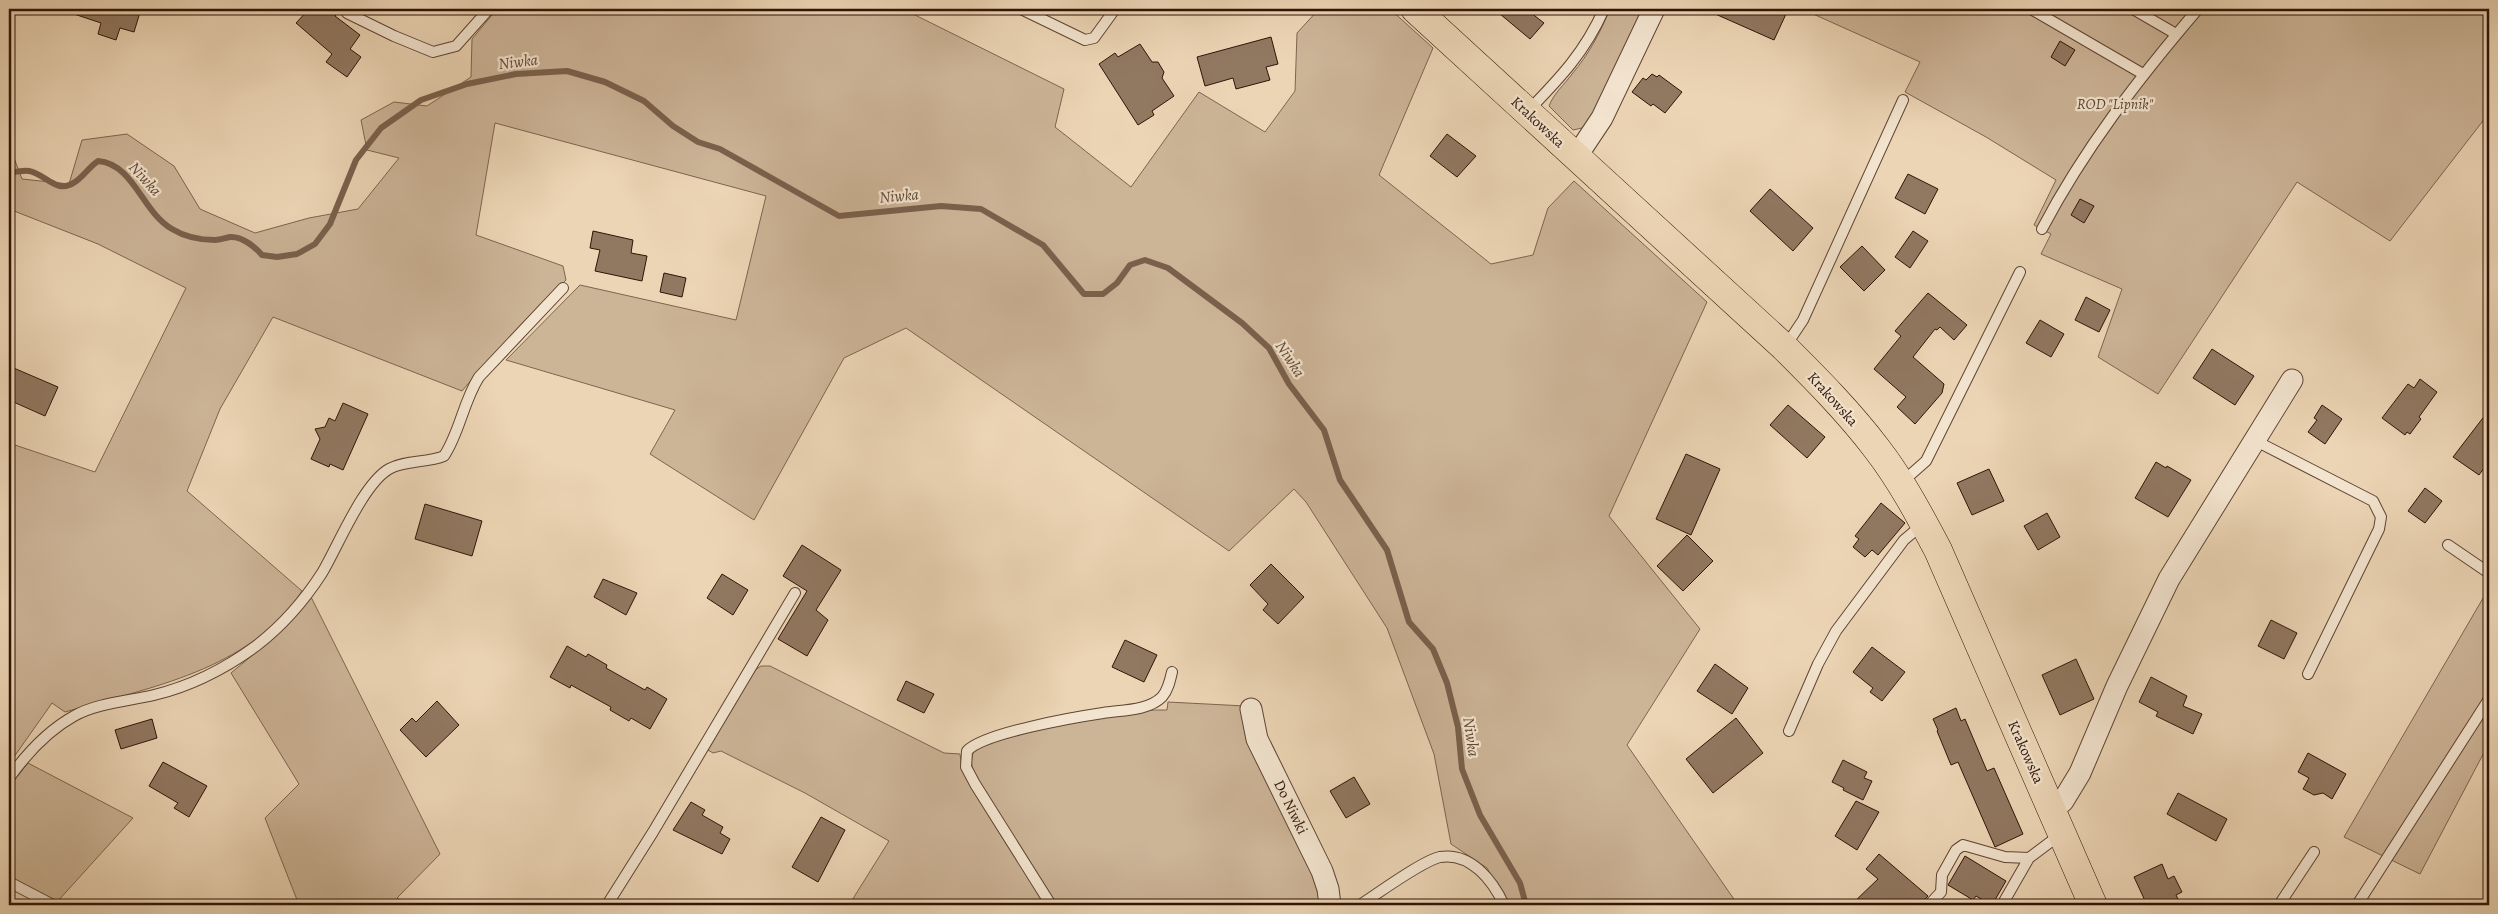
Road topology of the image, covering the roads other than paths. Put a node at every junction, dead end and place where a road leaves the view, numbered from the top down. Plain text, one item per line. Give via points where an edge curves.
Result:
1 (490, 9) edge
2 (1021, 9) edge
3 (1115, 9) edge
4 (1415, 9) edge
5 (1604, 9) edge
6 (1654, 9) edge
7 (2031, 9) edge
8 (2133, 9) edge
9 (2198, 9) edge
10 (348, 13) dead end
11 (2176, 34) junction
12 (2143, 74) junction
13 (1903, 100) dead end
14 (1527, 112) junction
15 (1576, 157) junction
16 (2042, 229) dead end
17 (2020, 272) dead end
18 (563, 288) dead end
19 (1784, 347) junction
20 (2292, 380) dead end
21 (2254, 440) junction
22 (1900, 483) junction
23 (1924, 523) junction
24 (2448, 546) dead end
25 (2489, 573) edge
26 (795, 593) dead end
27 (1172, 672) dead end
28 (2308, 674) dead end
29 (2489, 699) edge
30 (1251, 709) dead end
31 (1789, 731) dead end
32 (9, 778) edge
33 (2057, 822) junction
34 (2314, 852) dead end
35 (2029, 858) junction
36 (9, 882) edge
37 (54, 905) edge
38 (607, 905) edge
39 (1051, 905) edge
40 (1330, 905) edge
41 (1360, 905) edge
42 (1504, 905) edge
43 (1929, 905) edge
44 (2002, 905) edge
45 (2093, 905) edge
46 (2278, 905) edge
47 (2358, 905) edge

1 - 10 lane via 456,46 433,52
2 - 3 lane via 1085,40 1094,38
4 - 14 main road, Krakowska
5 - 14 lane via 1568,71
6 - 15 street via 1602,118
7 - 12 lane
8 - 11 lane
9 - 11 lane
11 - 12 lane
12 - 16 lane via 2066,184
13 - 19 lane via 1804,320
14 - 15 main road, Krakowska
15 - 19 main road, Krakowska
17 - 22 lane via 1926,462
18 - 32 lane via 479,377 469,392 451,446 444,456 390,468 379,476 369,488 322,573 281,625 256,646 208,676 158,694 76,715 50,732
19 - 22 main road, Krakowska via 1852,418
20 - 21 street
21 - 28 lane via 2373,501 2381,517 2379,529
21 - 33 street via 2169,579 2117,686 2080,773 2063,801
22 - 23 main road, Krakowska
23 - 31 lane via 1904,540 1836,631
23 - 33 main road, Krakowska
24 - 25 lane
26 - 38 lane
27 - 39 lane via 1167,689 1153,703 981,741 967,751 966,767 975,784
29 - 47 lane
30 - 40 street, Do Niwki via 1257,739 1322,871
33 - 35 lane
33 - 45 main road, Krakowska
34 - 46 lane
35 - 43 lane via 2005,857 1963,845 1956,850 1942,875 1941,892
35 - 44 lane
36 - 37 lane
41 - 42 lane via 1410,872 1439,858 1460,858 1484,874

